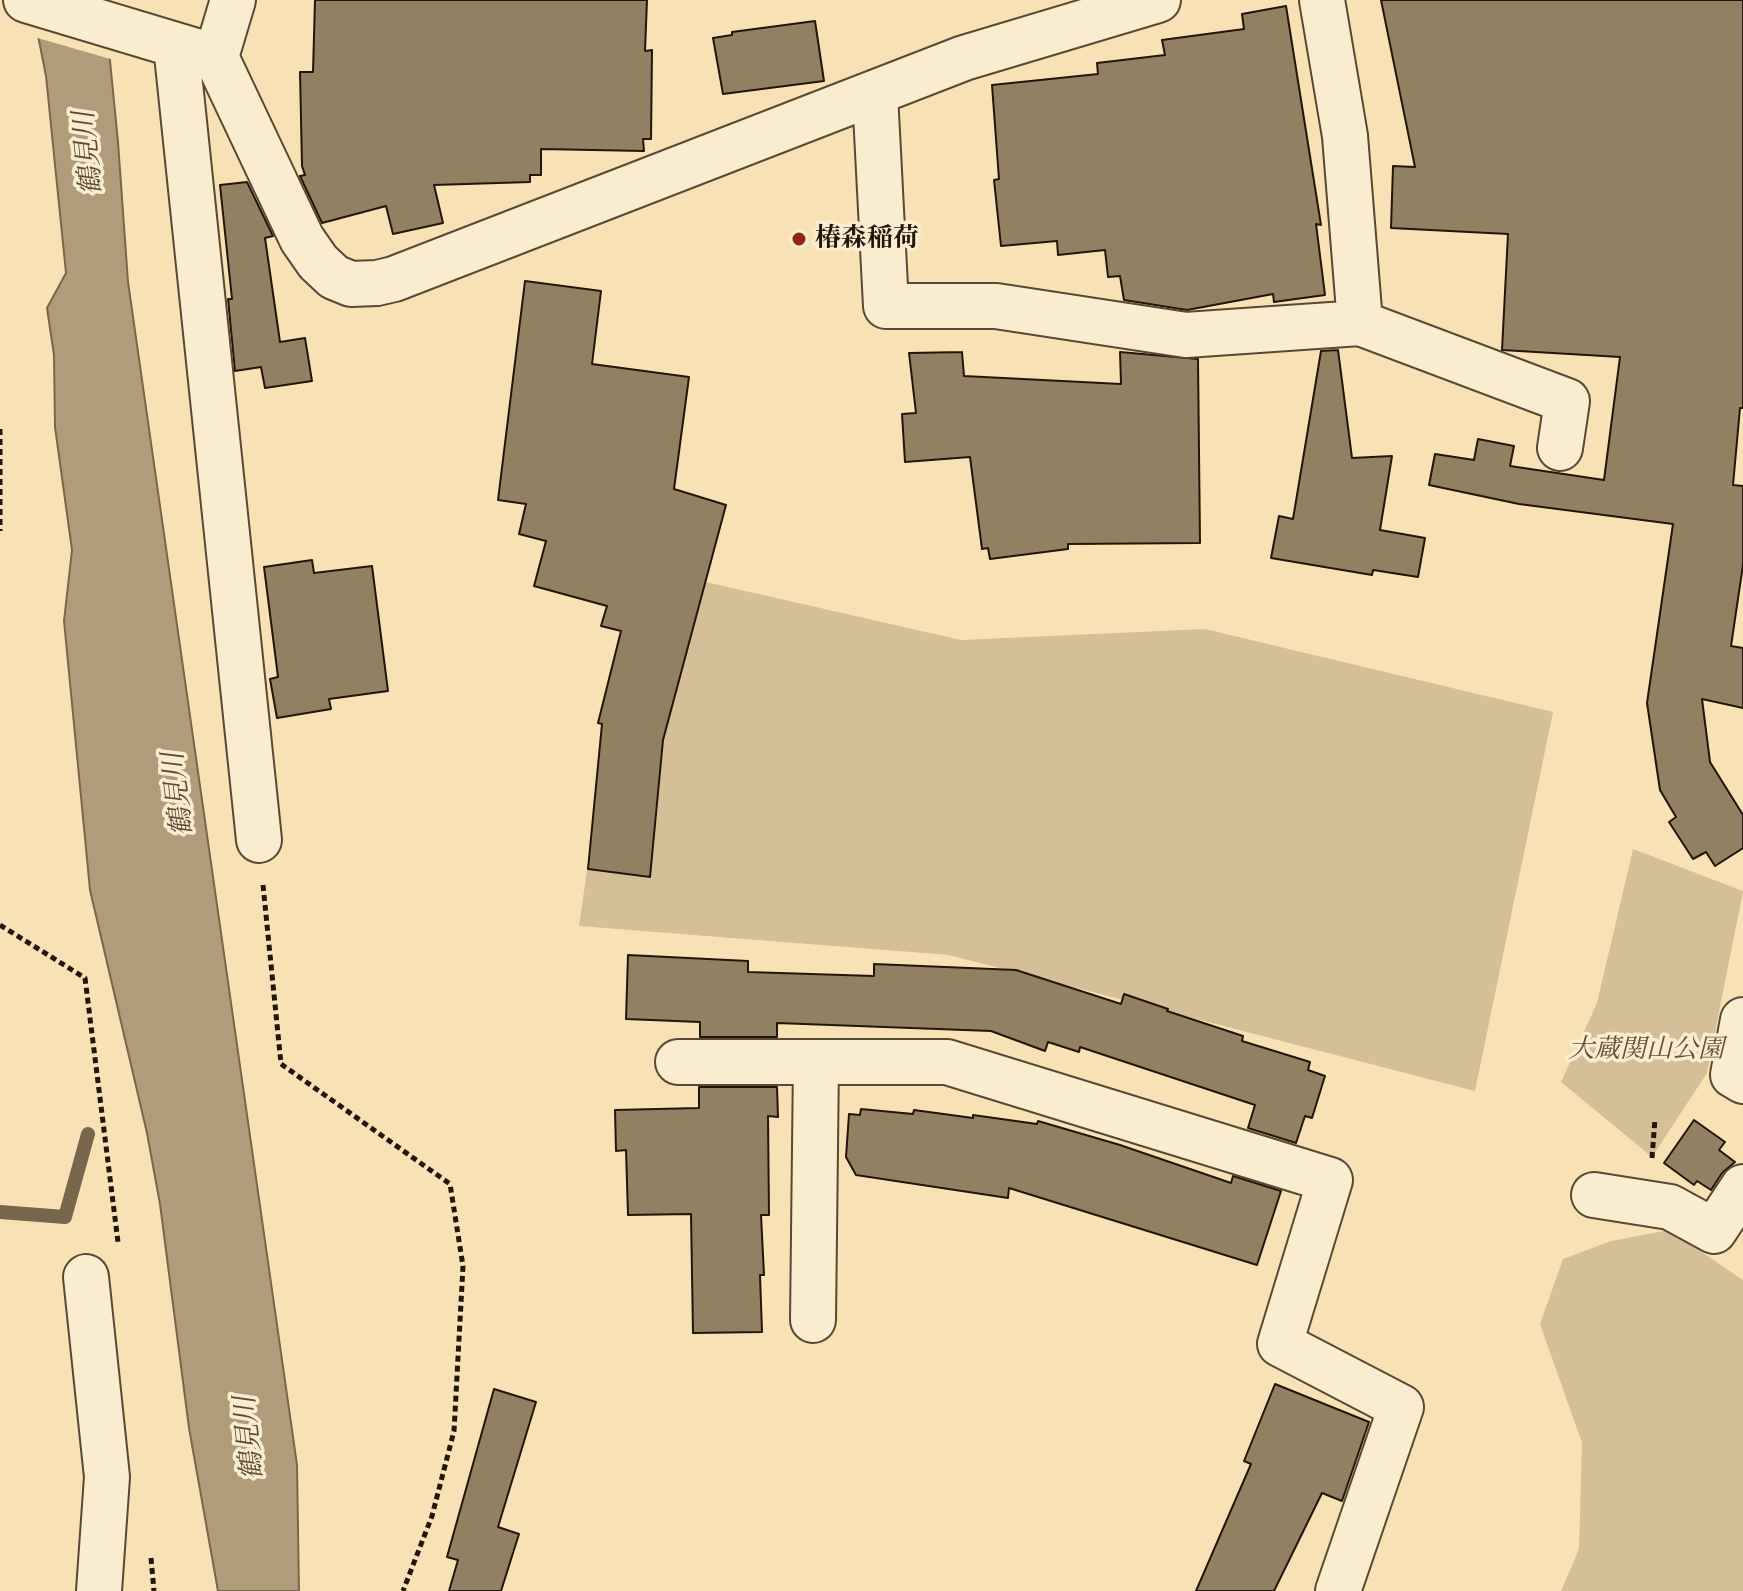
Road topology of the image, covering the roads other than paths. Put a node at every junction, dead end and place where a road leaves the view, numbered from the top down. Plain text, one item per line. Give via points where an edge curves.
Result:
1 (26, 0) edge
2 (233, 0) edge
3 (1158, 0) edge
4 (1322, 0) edge
5 (183, 47) junction
6 (875, 94) junction
7 (1360, 323) junction
8 (1560, 448) dead end
9 (259, 840) road end
10 (1743, 1020) edge
11 (678, 1062) dead end
12 (816, 1062) junction
13 (1743, 1081) edge
14 (1743, 1187) edge
15 (1594, 1195) dead end
16 (86, 1277) dead end
17 (813, 1320) dead end
18 (99, 1591) edge
19 (1338, 1591) edge

1 - 5 street
2 - 5 street
3 - 6 street via 964,58
4 - 7 street via 1345,136
5 - 6 street via 318,262 351,284 394,279
5 - 9 street
6 - 7 street via 886,306 996,306 1186,335
7 - 8 street via 1567,401
10 - 13 street via 1733,1075
11 - 12 street
12 - 17 street
12 - 19 street via 947,1062 1330,1180 1280,1344 1401,1407
14 - 15 street via 1714,1231 1670,1207
16 - 18 street via 107,1477

